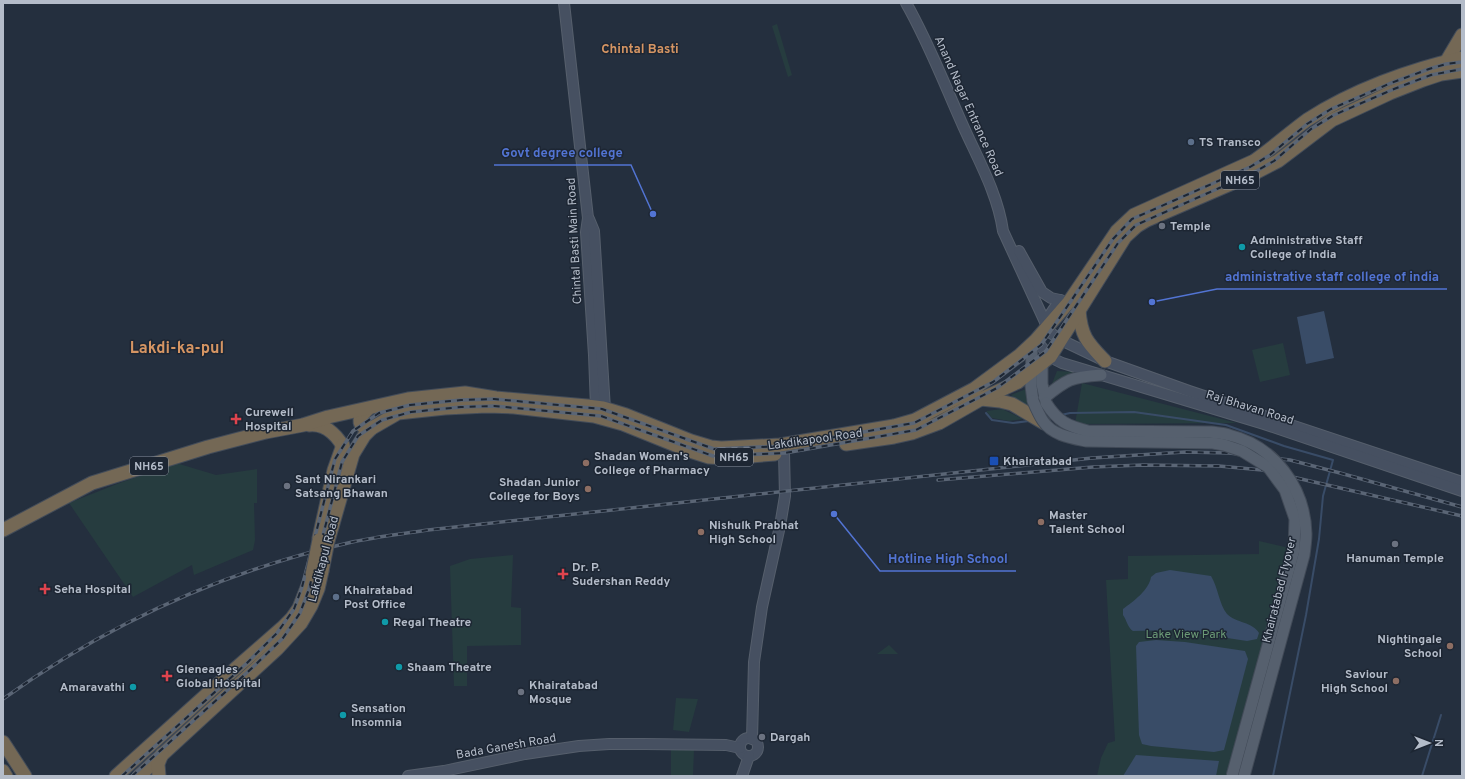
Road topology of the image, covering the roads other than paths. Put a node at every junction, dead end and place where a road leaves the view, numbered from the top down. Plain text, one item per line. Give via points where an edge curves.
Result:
1 (564, 3) edge
2 (906, 3) edge
3 (1462, 35) edge
4 (1462, 60) edge
5 (1446, 62) junction
6 (1335, 104) junction
7 (1344, 114) junction
8 (1002, 222) junction
9 (1069, 304) junction
10 (1045, 326) junction
11 (1061, 340) junction
12 (1034, 342) junction
13 (1046, 360) junction
14 (1105, 361) junction
15 (1007, 365) junction
16 (1031, 372) junction
17 (1101, 375) junction
18 (981, 399) junction
19 (1045, 400) junction
20 (368, 408) junction
21 (445, 408) joint
22 (600, 408) junction
23 (1044, 423) junction
24 (304, 425) junction
25 (372, 428) junction
26 (666, 436) junction
27 (343, 445) junction
28 (784, 453) junction
29 (350, 465) junction
30 (1462, 482) edge
31 (1462, 491) edge
32 (3, 530) edge
33 (323, 540) junction
34 (317, 573) junction
35 (752, 738) junction
36 (3, 742) edge
37 (740, 748) junction
38 (162, 754) junction
39 (749, 756) junction
40 (3, 771) edge
41 (146, 774) edge
42 (25, 775) edge
43 (6, 776) edge
44 (116, 776) edge
45 (159, 776) edge
46 (408, 776) edge
47 (742, 776) edge
48 (1232, 776) edge
49 (1244, 776) edge

1 - 22 street, Chintal Basti Main Road via 588,218 586,232 597,339
2 - 8 street, Anand Nagar Entrance Road via 928,46 993,193
3 - 5 highway
4 - 5 highway, NH65
4 - 7 highway, NH65 via 1441,74
5 - 6 highway, NH65 via 1389,80
6 - 7 highway
6 - 9 highway, NH65 via 1308,120 1254,161 1134,215 1117,231
7 - 9 highway, NH65 via 1314,132 1278,161 1137,226
8 - 9 street via 1042,292
8 - 10 street via 1003,231
9 - 10 highway, NH65
9 - 11 highway, NH65
9 - 14 highway via 1088,344
10 - 11 street, Raj Bhavan Road
10 - 12 highway, NH65
10 - 15 street via 1021,347
11 - 13 highway, NH65
11 - 14 street, Raj Bhavan Road
12 - 13 street, Raj Bhavan Road
12 - 15 highway, Lakdikapool Road / NH65
12 - 16 main road, Khairatabad Flyover
13 - 16 highway, Lakdikapool Road
13 - 17 street, Raj Bhavan Road
13 - 19 main road via 1042,375
14 - 30 street, Raj Bhavan Road
15 - 26 highway, Lakdikapool Road / NH65 via 974,389 915,420 894,426 780,445 733,448 711,447
16 - 18 highway, Lakdikapool Road / NH65 via 1018,382
16 - 23 main road, Khairatabad Flyover, bridge via 1033,401
17 - 19 main road via 1081,376 1068,380
17 - 31 street, Raj Bhavan Road via 1264,424
18 - 23 highway via 1012,404
18 - 28 highway, Lakdikapool Road / NH65 via 939,423 912,433
19 - 49 main road, Khairatabad Flyover, bridge via 1050,410 1062,422 1088,431 1228,434 1268,454 1292,481 1304,516 1304,555
20 - 22 highway, Lakdikapool Road / NH65 via 408,399 465,393
20 - 24 highway, NH65
20 - 25 highway via 360,418 360,423 367,429
21 - 25 highway, Lakdikapul Road / NH65 via 398,413
21 - 26 highway, Lakdikapool Road / NH65 via 514,407 594,416
22 - 26 highway, Lakdikapool Road / NH65 via 626,415
23 - 48 main road, Khairatabad Flyover, bridge via 1066,437 1086,441 1224,445 1242,451 1268,467 1285,490 1295,519 1294,550
24 - 27 highway, NH65 via 325,427 335,434
24 - 32 highway, NH65 via 208,447 92,483
25 - 29 highway, Lakdikapul Road / NH65 via 358,445
26 - 28 highway, Lakdikapool Road / NH65 via 709,457
27 - 29 highway, NH65
27 - 33 highway, Lakdikapul Road / NH65 via 334,470
28 - 35 street via 785,496 756,642
29 - 33 highway, Lakdikapul Road / NH65
33 - 34 highway, Lakdikapul Road / NH65, bridge
34 - 38 highway, Lakdikapul Road / NH65 via 318,589 301,623 277,649
34 - 44 highway, Lakdikapul Road / NH65 via 292,618
35 - 37 street via 744,740
35 - 39 street via 758,749
36 - 42 highway
37 - 39 street via 742,753
37 - 46 street, Bada Ganesh Road via 726,745 609,744 525,754
38 - 41 highway, Lakdikapul Road / NH65
38 - 45 highway via 158,764
39 - 47 street
40 - 43 highway

